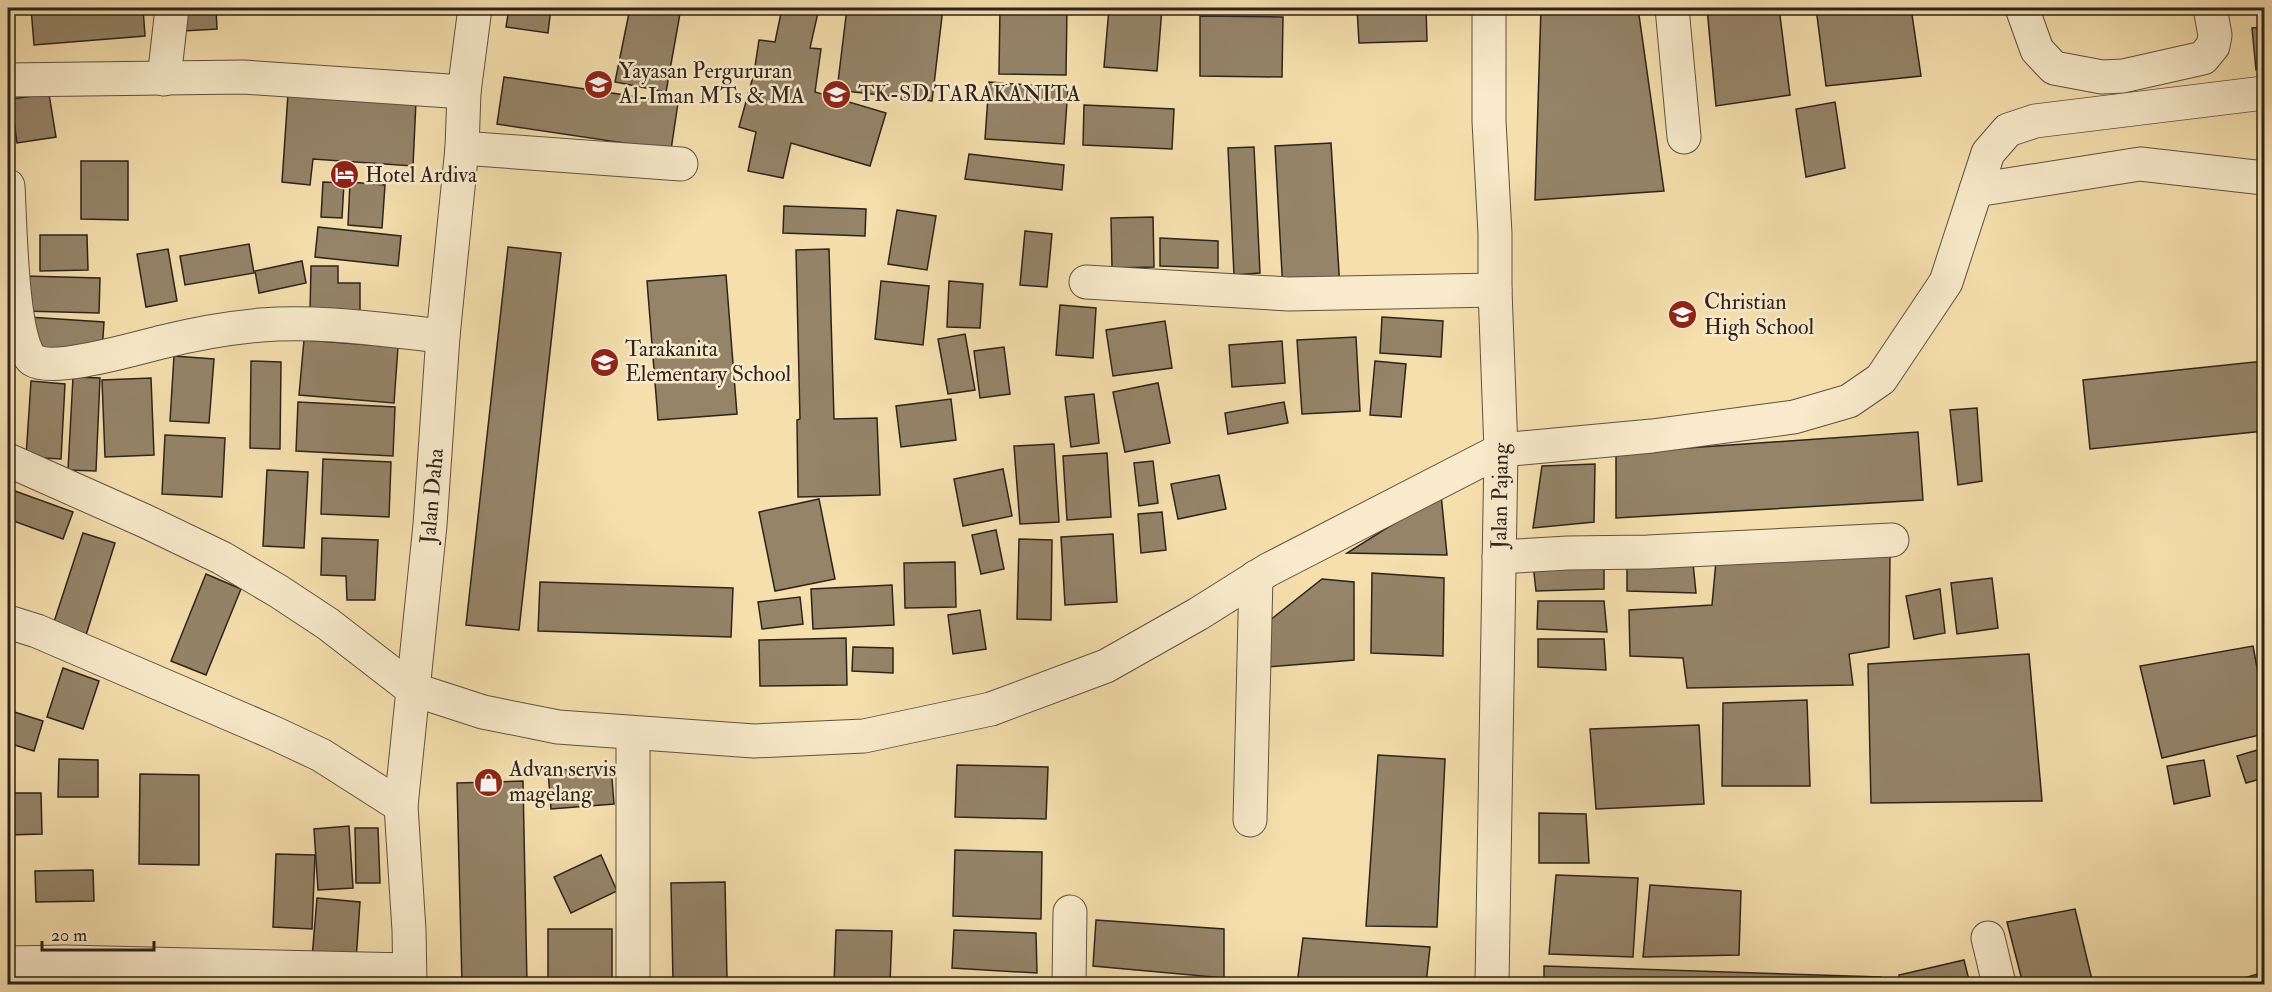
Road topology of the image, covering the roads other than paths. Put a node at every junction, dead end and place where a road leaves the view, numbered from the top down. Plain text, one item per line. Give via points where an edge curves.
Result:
1 (172, 8) edge
2 (475, 8) edge
3 (1490, 8) edge
4 (1672, 8) edge
5 (2022, 8) edge
6 (2210, 8) edge
7 (164, 79) junction
8 (8, 80) edge
9 (464, 92) junction
10 (2265, 93) edge
11 (1684, 137) dead end
12 (462, 148) junction
13 (681, 164) dead end
14 (2265, 178) edge
15 (8, 186) edge
16 (1976, 190) junction
17 (1086, 282) dead end
18 (1495, 290) junction
19 (443, 336) junction
20 (1501, 450) junction
21 (8, 459) edge
22 (1892, 540) dead end
23 (1499, 557) junction
24 (1256, 577) junction
25 (8, 622) edge
26 (412, 689) junction
27 (633, 733) junction
28 (401, 806) junction
29 (1250, 820) dead end
30 (1070, 912) dead end
31 (1988, 938) dead end
32 (8, 963) edge
33 (410, 977) edge
34 (633, 984) edge
35 (1069, 984) edge
36 (1492, 984) edge
37 (1999, 984) edge

1 - 7 street
2 - 9 street, Jalan Daha
3 - 18 street, Jalan Pajang via 1489,121
4 - 11 street
5 - 6 street via 2037,50 2054,68 2102,77 2203,58 2213,46 2215,35
7 - 8 street
7 - 9 street via 243,77
9 - 12 street, Jalan Daha
10 - 16 street via 2035,121 2008,130 1988,153
12 - 13 street
12 - 19 street, Jalan Daha
14 - 16 street via 2140,164
15 - 19 street via 19,327 24,348 33,360 49,364 76,362 184,337 261,325 318,324
16 - 20 street via 1947,282 1881,379 1849,401 1783,418 1652,436
17 - 18 street via 1289,294
18 - 20 street, Jalan Pajang
19 - 26 street, Jalan Daha via 430,525
20 - 23 street, Jalan Pajang
20 - 24 street
21 - 26 street via 222,558 320,619
22 - 23 street
23 - 36 street, Jalan Pajang
24 - 27 street via 1106,666 991,709 864,735 754,741
24 - 29 street
25 - 28 street via 274,733 321,756
26 - 27 street via 483,712 558,727
26 - 28 street, Jalan Daha
27 - 34 street
28 - 33 street, Jalan Daha
30 - 35 street
31 - 37 street
32 - 33 street

